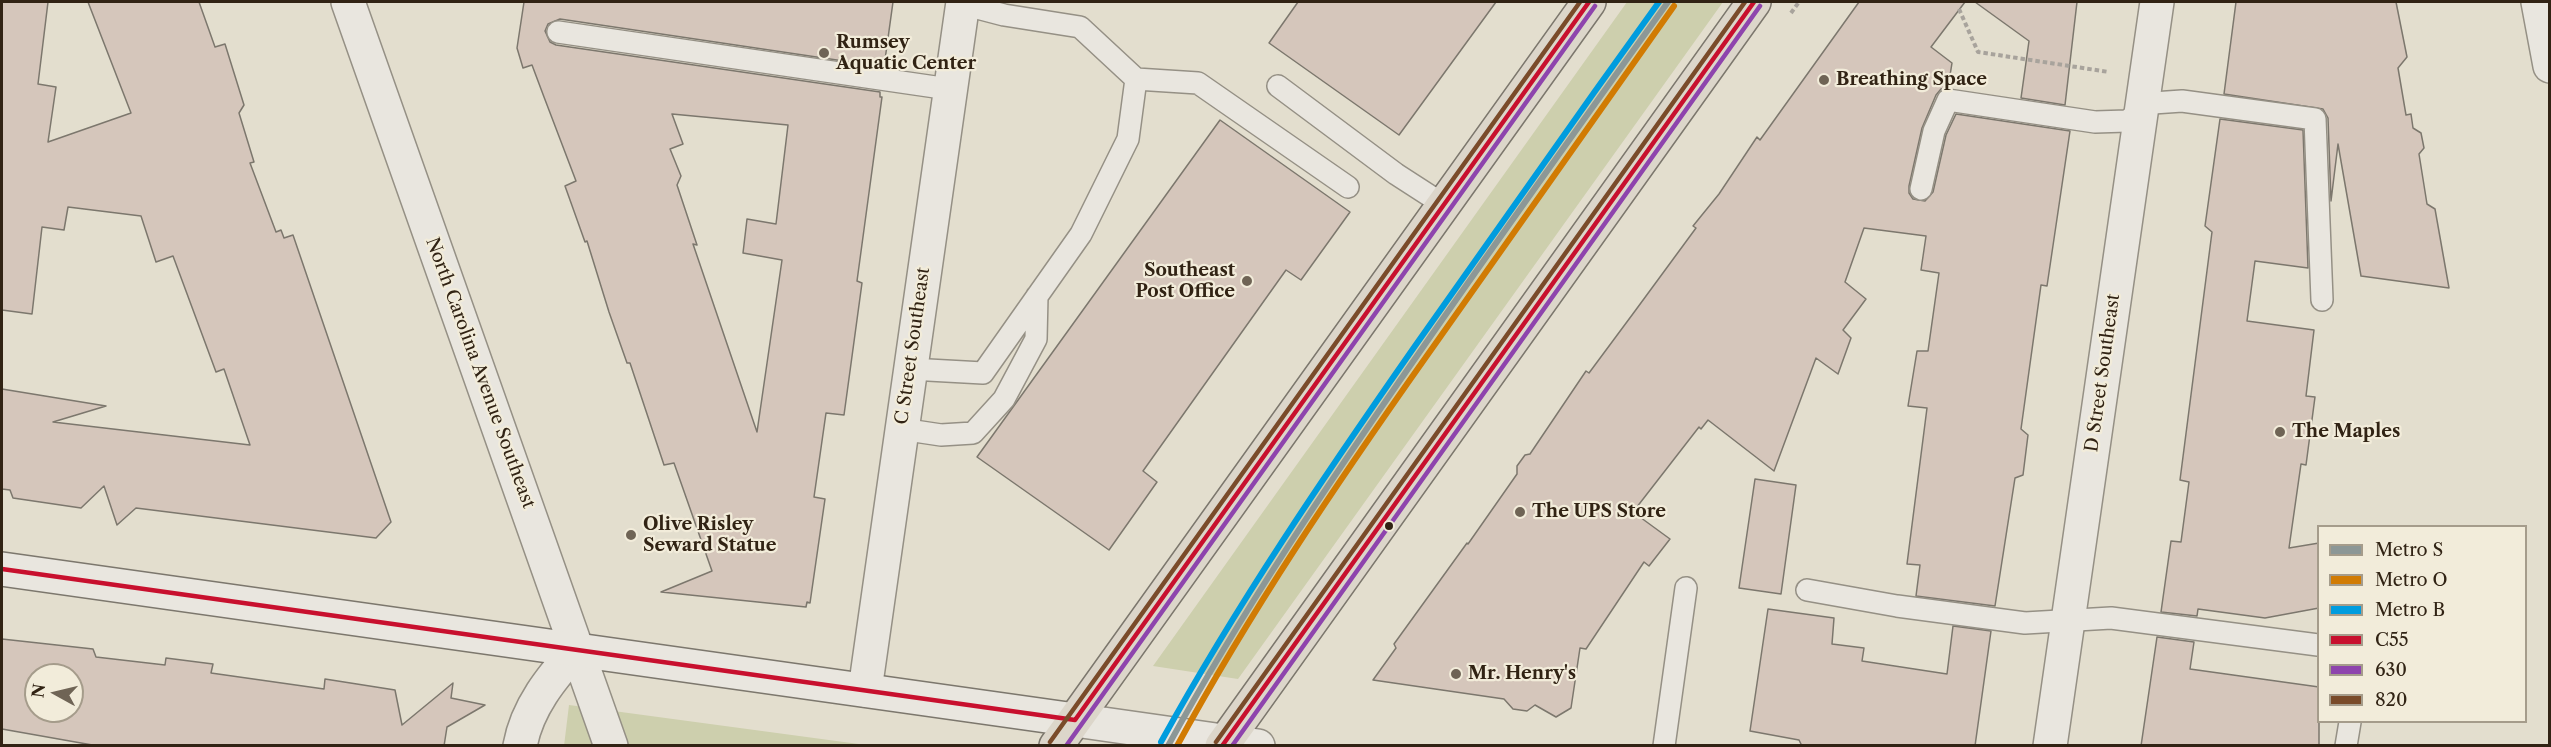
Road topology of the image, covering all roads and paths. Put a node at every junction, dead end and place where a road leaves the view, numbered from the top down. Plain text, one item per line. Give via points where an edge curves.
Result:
1 (348, 2) edge
2 (1589, 2) edge
3 (1754, 2) edge
4 (2157, 2) edge
5 (2538, 2) edge
6 (963, 3) edge
7 (1959, 9) dead end
8 (558, 32) dead end
9 (2550, 66) edge
10 (2069, 67) dead end
11 (1136, 79) junction
12 (1278, 86) dead end
13 (949, 89) junction
14 (2141, 110) junction
15 (1348, 187) dead end
16 (1921, 189) dead end
17 (1444, 206) junction
18 (1037, 296) junction
19 (2322, 300) dead end
20 (910, 369) junction
21 (901, 429) junction
22 (2, 569) edge
23 (1686, 588) dead end
24 (1807, 590) dead end
25 (2068, 620) junction
26 (2317, 645) edge
27 (576, 649) junction
28 (865, 690) junction
29 (2350, 723) edge
30 (1081, 733) edge
31 (1224, 743) edge
32 (520, 746) edge
33 (611, 746) edge
34 (1056, 746) edge
35 (1258, 746) edge
36 (1664, 746) edge
37 (2050, 746) edge
38 (2346, 746) edge

1 - 27 street, North Carolina Avenue Southeast
2 - 17 main road
3 - 31 main road
4 - 14 street, D Street Southeast
5 - 9 street
6 - 11 lane via 1004,15 1080,27
6 - 13 street, C Street Southeast
7 - 10 path via 1978,52
8 - 13 lane
11 - 15 lane via 1198,82
11 - 18 lane via 1128,139 1081,234
12 - 17 lane
13 - 20 street, C Street Southeast
14 - 16 lane via 2127,120 2095,122 1948,100 1934,131
14 - 19 lane via 2153,104 2182,101 2315,119
14 - 25 street, D Street Southeast
17 - 30 main road
18 - 20 lane via 983,373
18 - 21 lane via 1036,339 1004,399 973,433 941,435
20 - 21 street, C Street Southeast
21 - 28 street, C Street Southeast
22 - 27 street
23 - 36 lane
24 - 25 lane via 2025,623
25 - 26 lane via 2111,618
25 - 37 street, D Street Southeast
27 - 28 street
27 - 32 street via 539,696
27 - 33 street, North Carolina Avenue Southeast
28 - 30 street
29 - 38 lane
30 - 31 street
30 - 34 main road
31 - 35 street

